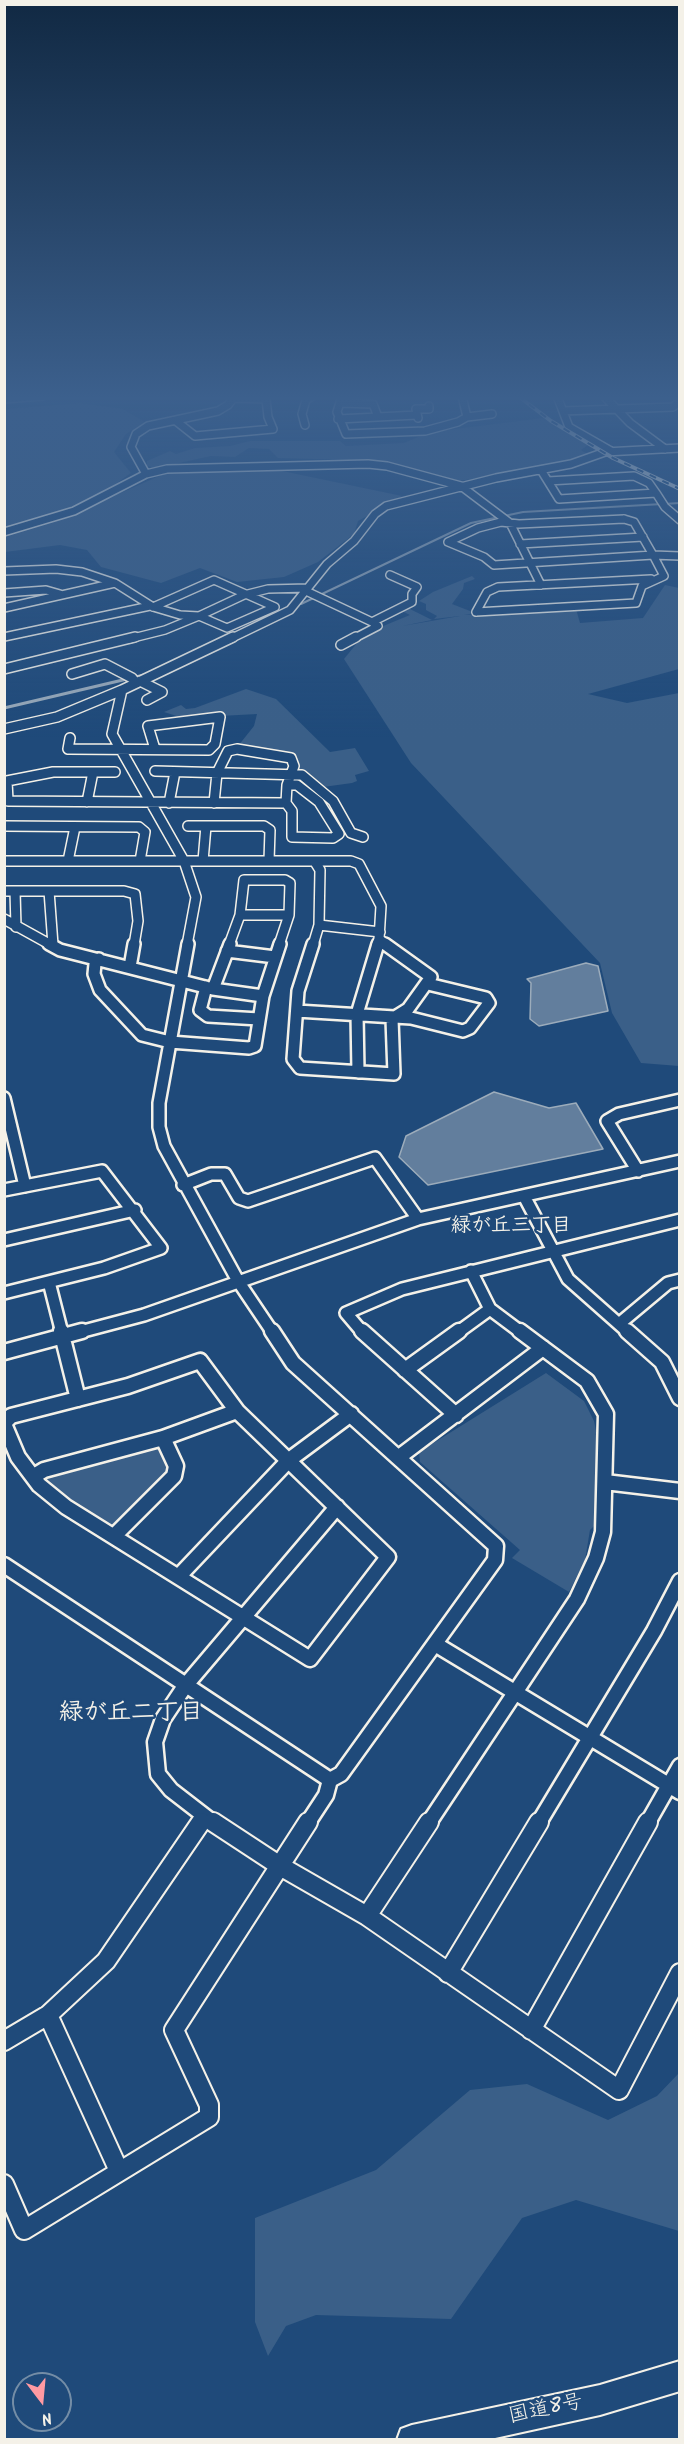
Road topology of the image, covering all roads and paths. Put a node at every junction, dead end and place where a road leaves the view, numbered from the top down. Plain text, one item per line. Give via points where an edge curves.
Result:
1 (76, 510) edge
2 (380, 510) edge
3 (493, 510) edge
4 (504, 518) junction
5 (4, 532) edge
6 (643, 537) junction
7 (520, 544) junction
8 (653, 555) junction
9 (680, 556) edge
10 (530, 564) junction
11 (4, 571) edge
12 (390, 575) dead end
13 (659, 578) junction
14 (115, 583) junction
15 (541, 585) junction
16 (4, 593) edge
17 (311, 593) junction
18 (63, 595) junction
19 (246, 595) junction
20 (152, 607) junction
21 (4, 608) edge
22 (199, 616) junction
23 (372, 622) junction
24 (4, 637) edge
25 (341, 645) dead end
26 (4, 669) edge
27 (72, 674) dead end
28 (135, 680) junction
29 (122, 690) junction
30 (147, 700) dead end
31 (4, 729) edge
32 (70, 738) dead end
33 (120, 749) junction
34 (155, 749) junction
35 (155, 771) dead end
36 (93, 772) junction
37 (115, 772) dead end
38 (175, 772) junction
39 (217, 773) junction
40 (291, 774) junction
41 (287, 785) junction
42 (87, 802) junction
43 (151, 803) junction
44 (169, 803) junction
45 (214, 803) junction
46 (285, 803) junction
47 (4, 826) edge
48 (188, 826) dead end
49 (206, 826) junction
50 (75, 827) junction
51 (363, 837) dead end
52 (4, 861) edge
53 (68, 861) junction
54 (140, 861) junction
55 (184, 861) junction
56 (203, 861) junction
57 (269, 861) junction
58 (315, 862) junction
59 (10, 891) edge
60 (49, 891) junction
61 (240, 915) junction
62 (288, 915) junction
63 (4, 919) edge
64 (319, 925) junction
65 (16, 927) junction
66 (379, 935) junction
67 (53, 945) junction
68 (227, 951) junction
69 (275, 957) junction
70 (99, 959) junction
71 (130, 967) junction
72 (182, 981) junction
73 (428, 984) junction
74 (209, 988) junction
75 (263, 996) junction
76 (297, 1011) junction
77 (357, 1014) junction
78 (398, 1017) junction
79 (259, 1019) junction
80 (170, 1042) junction
81 (358, 1072) junction
82 (5, 1099) edge
83 (680, 1100) edge
84 (9, 1142) edge
85 (680, 1161) edge
86 (638, 1171) junction
87 (183, 1185) junction
88 (25, 1186) junction
89 (4, 1190) edge
90 (524, 1196) junction
91 (135, 1210) junction
92 (418, 1220) junction
93 (680, 1220) edge
94 (4, 1240) edge
95 (553, 1251) junction
96 (471, 1271) junction
97 (680, 1280) edge
98 (238, 1281) junction
99 (49, 1282) junction
100 (4, 1293) edge
101 (490, 1310) junction
102 (619, 1324) junction
103 (63, 1338) junction
104 (543, 1348) junction
105 (4, 1352) edge
106 (405, 1370) junction
107 (680, 1398) edge
108 (78, 1399) junction
109 (237, 1411) junction
110 (351, 1414) junction
111 (456, 1415) junction
112 (4, 1423) edge
113 (163, 1438) junction
114 (399, 1457) junction
115 (289, 1460) junction
116 (33, 1476) junction
117 (605, 1482) junction
118 (680, 1491) edge
119 (337, 1507) junction
120 (114, 1536) junction
121 (4, 1565) edge
122 (179, 1576) junction
123 (680, 1581) edge
124 (244, 1617) junction
125 (435, 1644) junction
126 (185, 1686) junction
127 (515, 1692) junction
128 (591, 1737) junction
129 (680, 1766) edge
130 (330, 1780) junction
131 (674, 1788) edge
132 (205, 1817) junction
133 (280, 1866) junction
134 (367, 1916) junction
135 (680, 1972) edge
136 (448, 1973) junction
137 (48, 2015) junction
138 (531, 2030) junction
139 (4, 2041) edge
140 (120, 2171) junction
141 (4, 2184) edge
142 (680, 2376) edge
143 (412, 2439) edge

1 - 5 street
2 - 17 street via 361,534 327,564
3 - 4 street
4 - 6 street via 624,519 634,522
4 - 7 street
4 - 10 street via 448,542 484,557 494,566
6 - 7 street
6 - 8 street
7 - 10 street
8 - 9 street
8 - 10 street
8 - 13 street via 664,576
10 - 15 street
11 - 14 street via 56,569 82,572
12 - 23 street via 417,587 412,602
13 - 15 street
13 - 15 street via 642,586 636,603 476,612 488,592 498,587
14 - 18 street
14 - 20 street
16 - 18 street via 46,590
17 - 19 street via 268,589
17 - 23 street
17 - 28 street via 290,610
18 - 21 street
19 - 20 street via 214,580
19 - 22 street
19 - 22 street via 275,607 228,628
20 - 22 street
20 - 24 street
22 - 26 street via 165,630
23 - 25 street via 378,627
27 - 28 street via 105,664
28 - 29 street
28 - 30 street via 162,692
29 - 31 street via 57,717
29 - 33 street via 112,727
32 - 33 street via 68,749
33 - 34 street
33 - 43 street
34 - 34 street via 209,750 215,744 220,717 148,726
35 - 38 street
36 - 37 street
36 - 42 street
36 - 42 street via 53,772 7,781 8,801
38 - 39 street
38 - 44 street
39 - 40 street
39 - 40 street via 228,751 237,749 291,758
39 - 45 street
40 - 41 street
40 - 51 street via 302,775 333,801 351,833
41 - 46 street
41 - 46 street via 297,785 319,802 339,834 333,838 292,837 292,811
42 - 43 street
43 - 44 street
43 - 55 street
44 - 45 street
45 - 46 street
47 - 50 street
48 - 49 street
49 - 56 street
49 - 57 street via 264,826 270,830
50 - 53 street
50 - 54 street via 140,827 145,832
52 - 53 street
53 - 54 street
54 - 55 street
55 - 56 street
55 - 72 street via 196,897
56 - 57 street
57 - 58 street
58 - 64 street via 320,870
58 - 66 street via 359,864 381,906
59 - 60 street
59 - 65 street
60 - 67 street
60 - 71 street via 135,894 138,921
61 - 62 street
61 - 62 street via 244,880 290,883
61 - 68 street
62 - 69 street
63 - 65 street
64 - 66 street
64 - 76 street via 298,991
65 - 67 street
66 - 73 street via 431,977
66 - 77 street
67 - 70 street
68 - 69 street
68 - 74 street
69 - 75 street
70 - 71 street
70 - 80 street via 94,974 100,990 142,1035
71 - 72 street
72 - 74 street
72 - 80 street
73 - 78 street
73 - 78 street via 486,998 489,1003 470,1028 463,1031
74 - 75 street
74 - 79 street via 200,1010 208,1016
75 - 79 street
76 - 77 street
76 - 81 street via 293,1059 300,1068
77 - 78 street
77 - 81 street
78 - 81 street via 392,1019 394,1074
79 - 80 street via 255,1046 249,1048
80 - 87 street via 159,1103 159,1127
82 - 84 street
83 - 86 street via 619,1113 607,1121
84 - 88 street
85 - 86 street
86 - 90 street
87 - 92 street via 211,1174 225,1174 238,1198 248,1201 375,1158
87 - 98 street
88 - 89 street
88 - 91 street via 102,1171
90 - 92 street
90 - 95 street
91 - 94 street
91 - 99 street via 161,1248
92 - 98 street
93 - 95 street
95 - 96 street
95 - 102 street via 568,1279
96 - 101 street
96 - 106 street via 402,1289 346,1313 364,1335
97 - 102 street via 668,1282
98 - 103 street via 144,1315
98 - 110 street via 293,1363
99 - 100 street
99 - 103 street
101 - 104 street
101 - 106 street
102 - 107 street via 662,1362
103 - 105 street
103 - 108 street
104 - 111 street
104 - 117 street via 587,1381 606,1413
106 - 111 street
108 - 109 street via 200,1361
108 - 112 street via 11,1416
109 - 113 street
109 - 115 street
110 - 114 street
110 - 115 street
111 - 114 street
112 - 116 street via 18,1457
113 - 116 street
113 - 120 street via 176,1466 174,1476
114 - 125 street via 496,1546 495,1560
115 - 119 street
115 - 122 street
116 - 120 street via 66,1507
117 - 118 street
117 - 127 street via 603,1532 596,1558 577,1599
119 - 124 street
119 - 124 street via 388,1557 310,1659
120 - 122 street
121 - 126 street
122 - 124 street
123 - 128 street
124 - 126 street
125 - 127 street
125 - 130 street via 340,1774
126 - 130 street
126 - 132 street via 163,1719 155,1742 158,1773 171,1790
127 - 128 street
127 - 134 street
128 - 131 street
128 - 136 street
129 - 131 street
130 - 133 street via 326,1795
131 - 138 street
132 - 133 street
132 - 137 street via 106,1961
133 - 134 street
133 - 140 street via 174,2030 209,2105 208,2117
134 - 136 street
135 - 138 street via 619,2090
136 - 138 street
137 - 139 street
137 - 140 street
140 - 141 street via 24,2229
142 - 143 highway, 国道8号 via 600,2400

